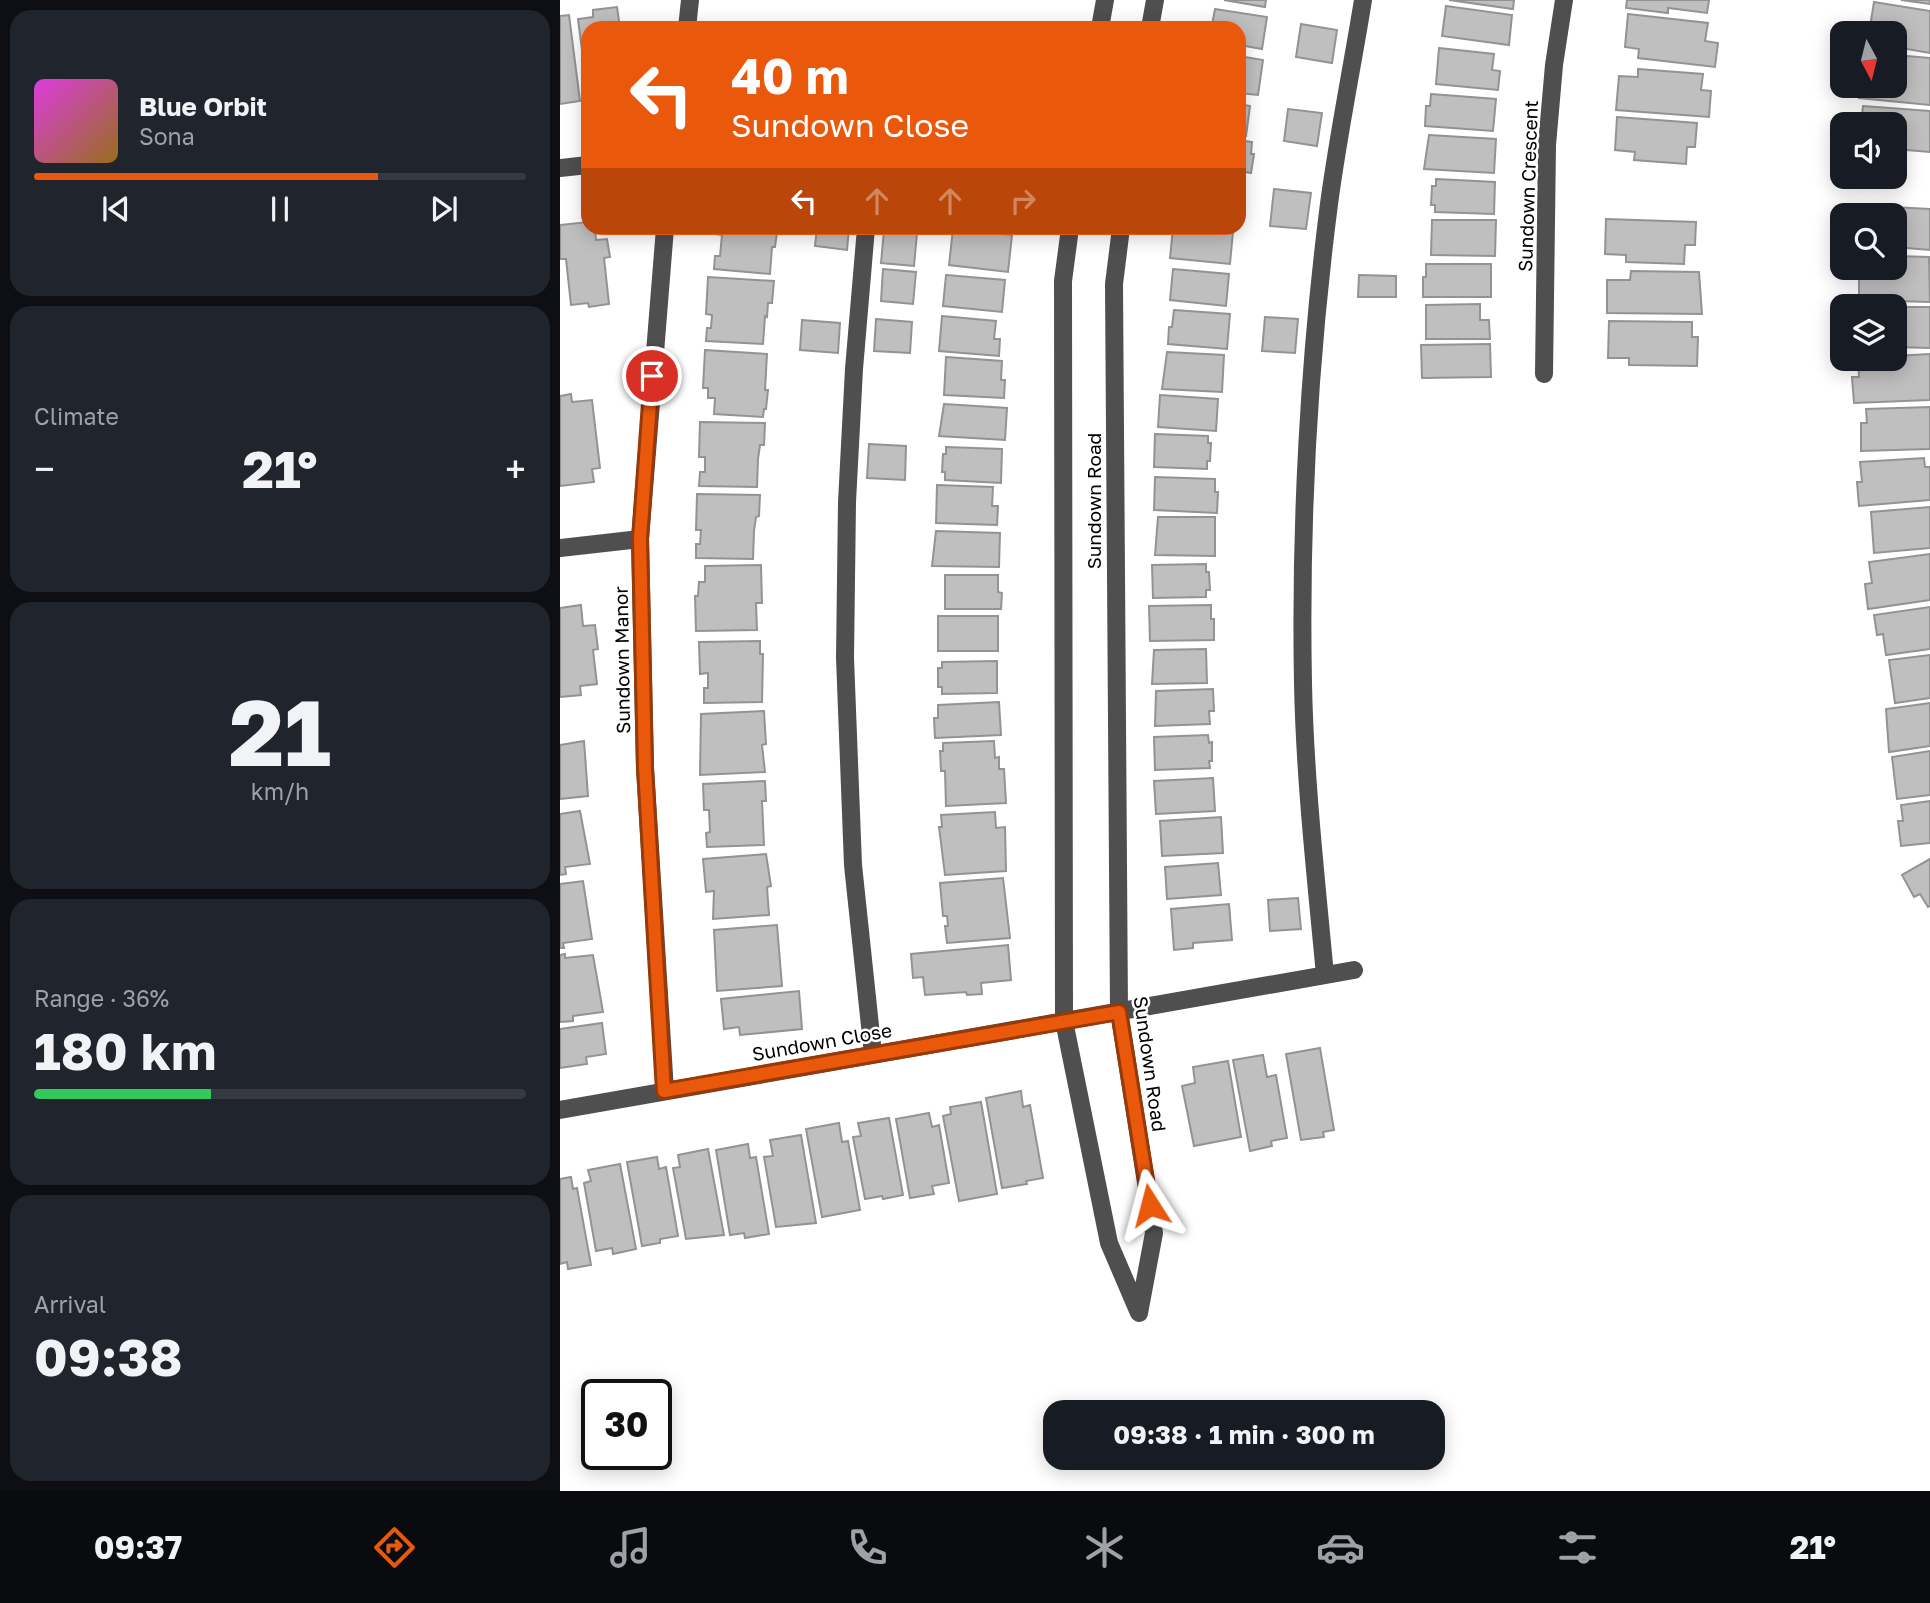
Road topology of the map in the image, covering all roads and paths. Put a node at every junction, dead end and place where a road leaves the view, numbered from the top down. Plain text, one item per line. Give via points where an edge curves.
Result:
1 (690, 0) edge
2 (1105, 0) edge
3 (1155, 0) edge
4 (1363, 0) edge
5 (1564, 0) edge
6 (688, 21) edge
7 (1101, 21) edge
8 (1151, 21) edge
9 (581, 166) edge
10 (560, 169) edge
11 (663, 235) edge
12 (865, 235) edge
13 (1069, 235) edge
14 (1120, 235) edge
15 (1544, 374) dead end
16 (640, 539) junction
17 (560, 548) edge
18 (1354, 970) dead end
19 (1325, 975) junction
20 (1119, 1012) junction
21 (1064, 1021) junction
22 (873, 1055) junction
23 (664, 1091) junction
24 (560, 1110) edge

1 - 6 street
2 - 7 street
3 - 8 street
4 - 19 street via 1329,203 1314,355 1306,511 1303,685
5 - 15 street, Sundown Crescent via 1546,145
9 - 10 street
11 - 16 street, Sundown Manor
12 - 22 street via 847,502 845,658 853,865
13 - 21 street, Sundown Road via 1063,281
14 - 20 street, Sundown Road via 1114,285
16 - 17 street
16 - 23 street, Sundown Manor via 645,768
18 - 19 street
19 - 20 street
20 - 21 street, Sundown Close
20 - 21 street, Sundown Road via 1154,1233 1139,1312 1109,1243
21 - 22 street, Sundown Close
22 - 23 street, Sundown Close
23 - 24 street, Sundown Close

